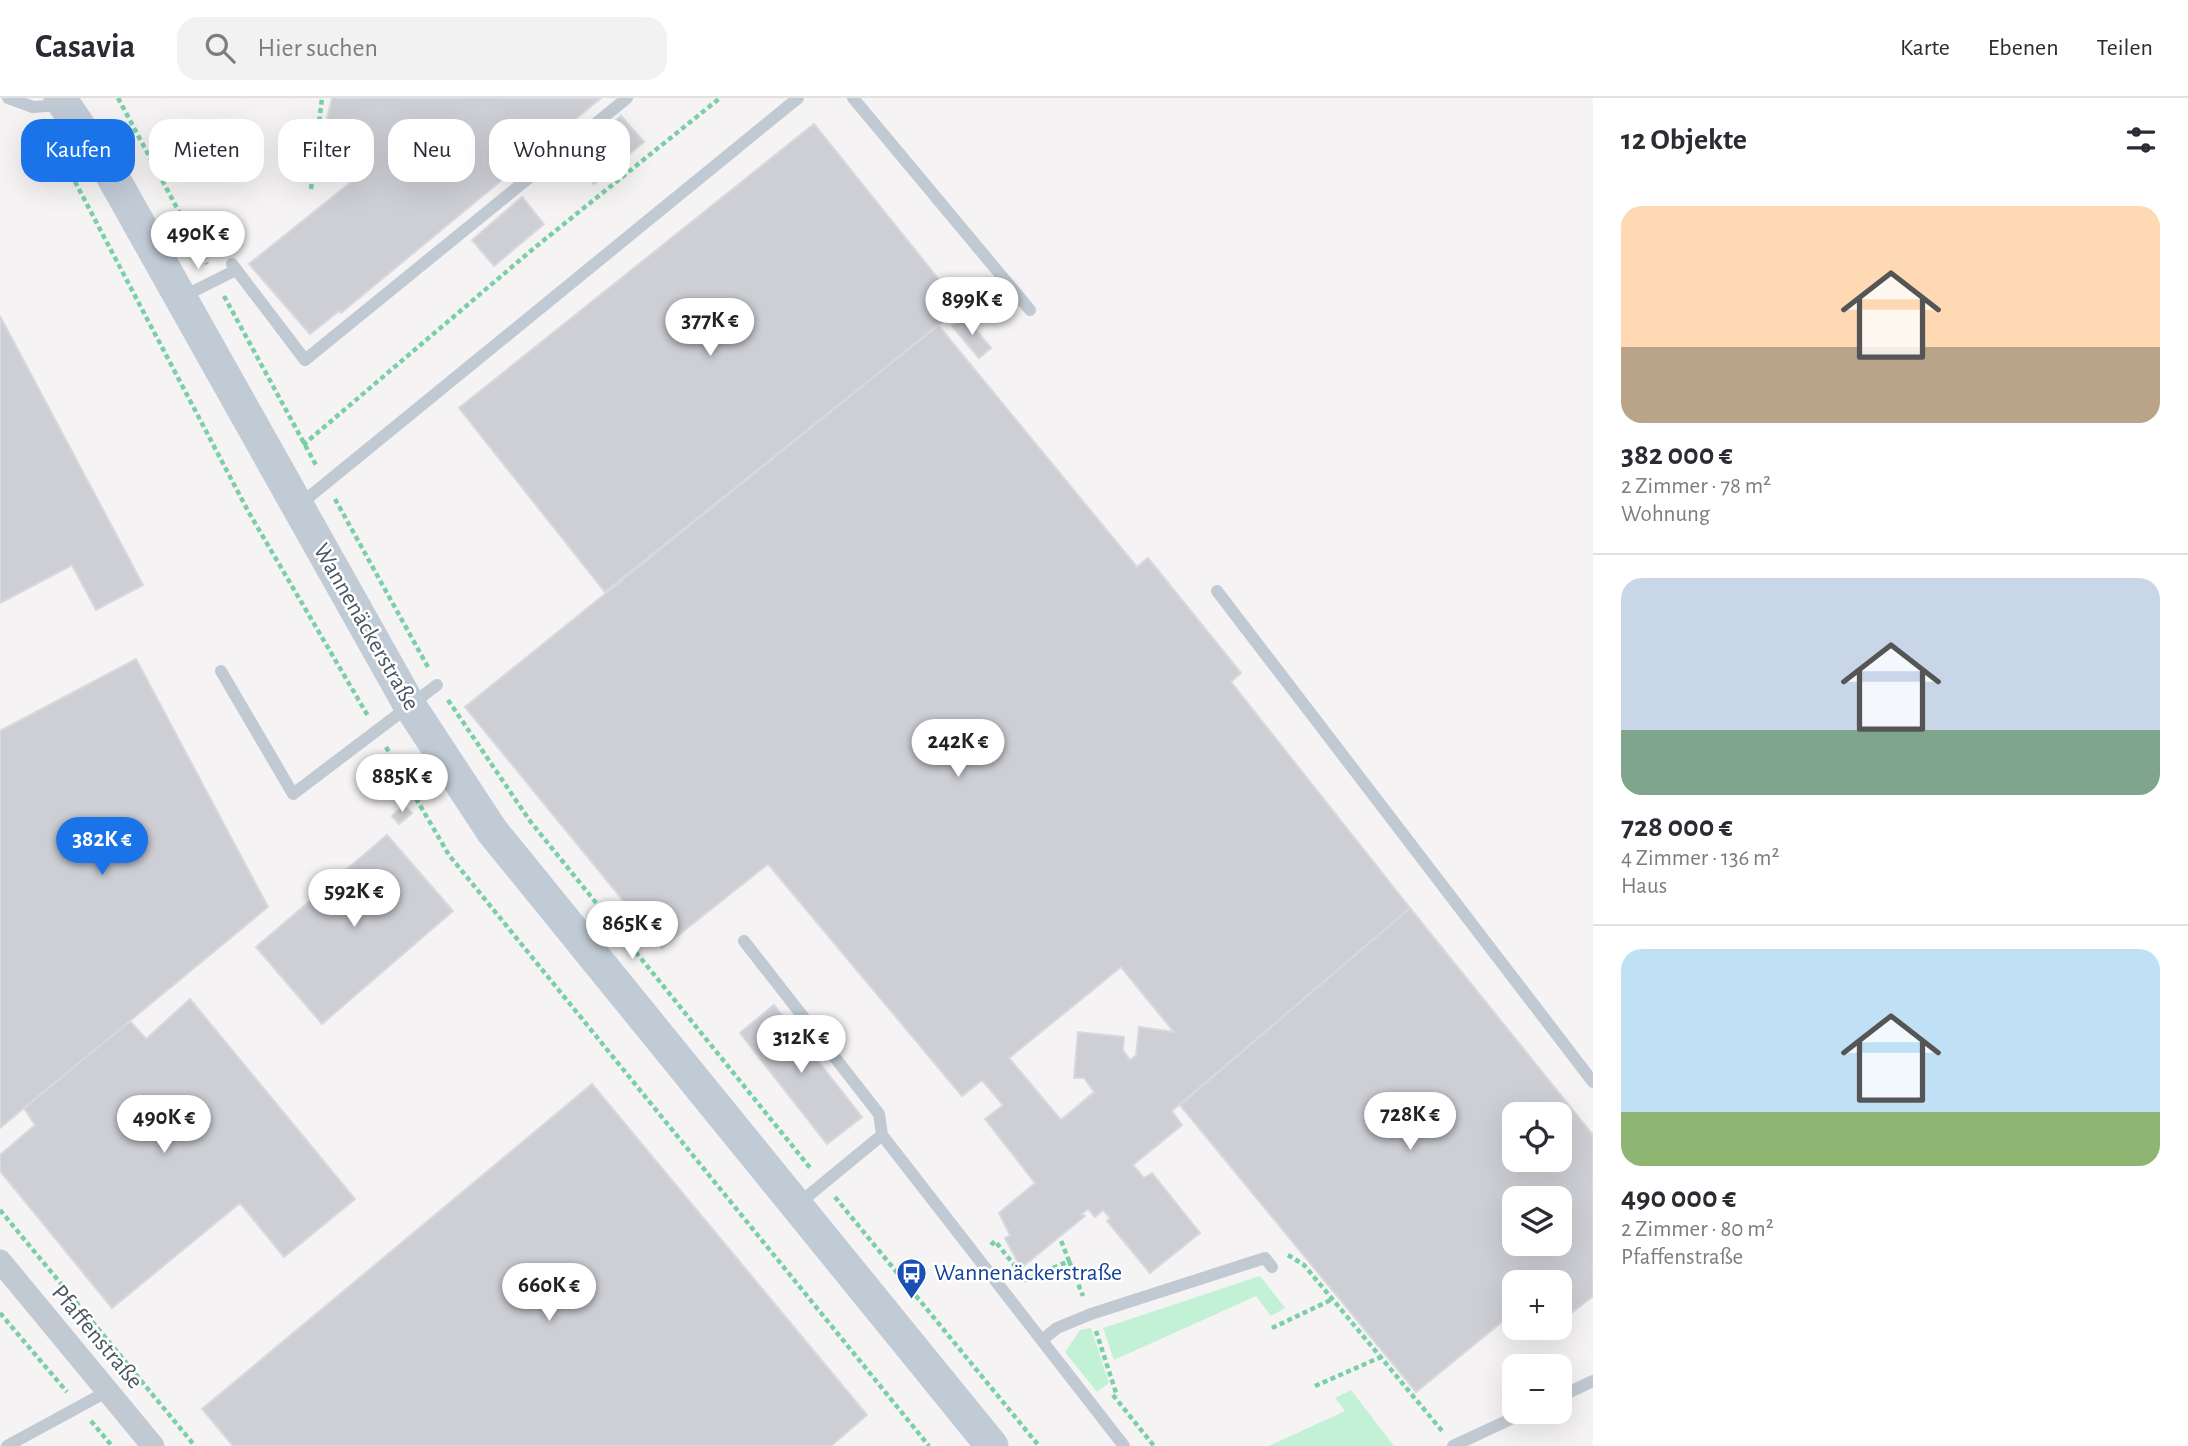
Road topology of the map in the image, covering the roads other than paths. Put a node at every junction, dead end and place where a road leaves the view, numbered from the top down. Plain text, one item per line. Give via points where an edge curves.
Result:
1 (8, 98) edge
2 (627, 98) edge
3 (798, 98) edge
4 (853, 98) edge
5 (62, 101) edge
6 (182, 297) junction
7 (1030, 310) dead end
8 (298, 506) junction
9 (1217, 591) dead end
10 (221, 671) dead end
11 (437, 685) road end
12 (410, 706) junction
13 (744, 941) dead end
14 (1593, 1082) edge
15 (882, 1135) junction
16 (797, 1206) junction
17 (0, 1261) edge
18 (1272, 1267) dead end
19 (1042, 1340) junction
20 (1593, 1381) edge
21 (108, 1391) junction
22 (1572, 1391) edge
23 (1502, 1423) edge
24 (7, 1446) edge
25 (153, 1446) edge
26 (992, 1446) edge
27 (1124, 1446) edge
28 (1454, 1446) edge

1 - 5 lane via 33,107
2 - 6 lane via 306,360 234,267
3 - 8 lane
4 - 7 lane
5 - 6 street, Wannenäckerstraße via 110,172
6 - 8 street, Wannenäckerstraße
8 - 12 street, Wannenäckerstraße
9 - 14 lane
10 - 12 lane via 293,794
11 - 12 lane
12 - 16 street, Wannenäckerstraße via 492,831
13 - 15 lane via 879,1114
15 - 16 lane
15 - 19 lane
16 - 26 street, Wannenäckerstraße
17 - 21 street, Pfaffenstraße
18 - 19 lane via 1265,1258 1091,1314 1057,1328
19 - 27 lane
20 - 22 lane
21 - 24 lane
21 - 25 street, Pfaffenstraße
23 - 28 lane

